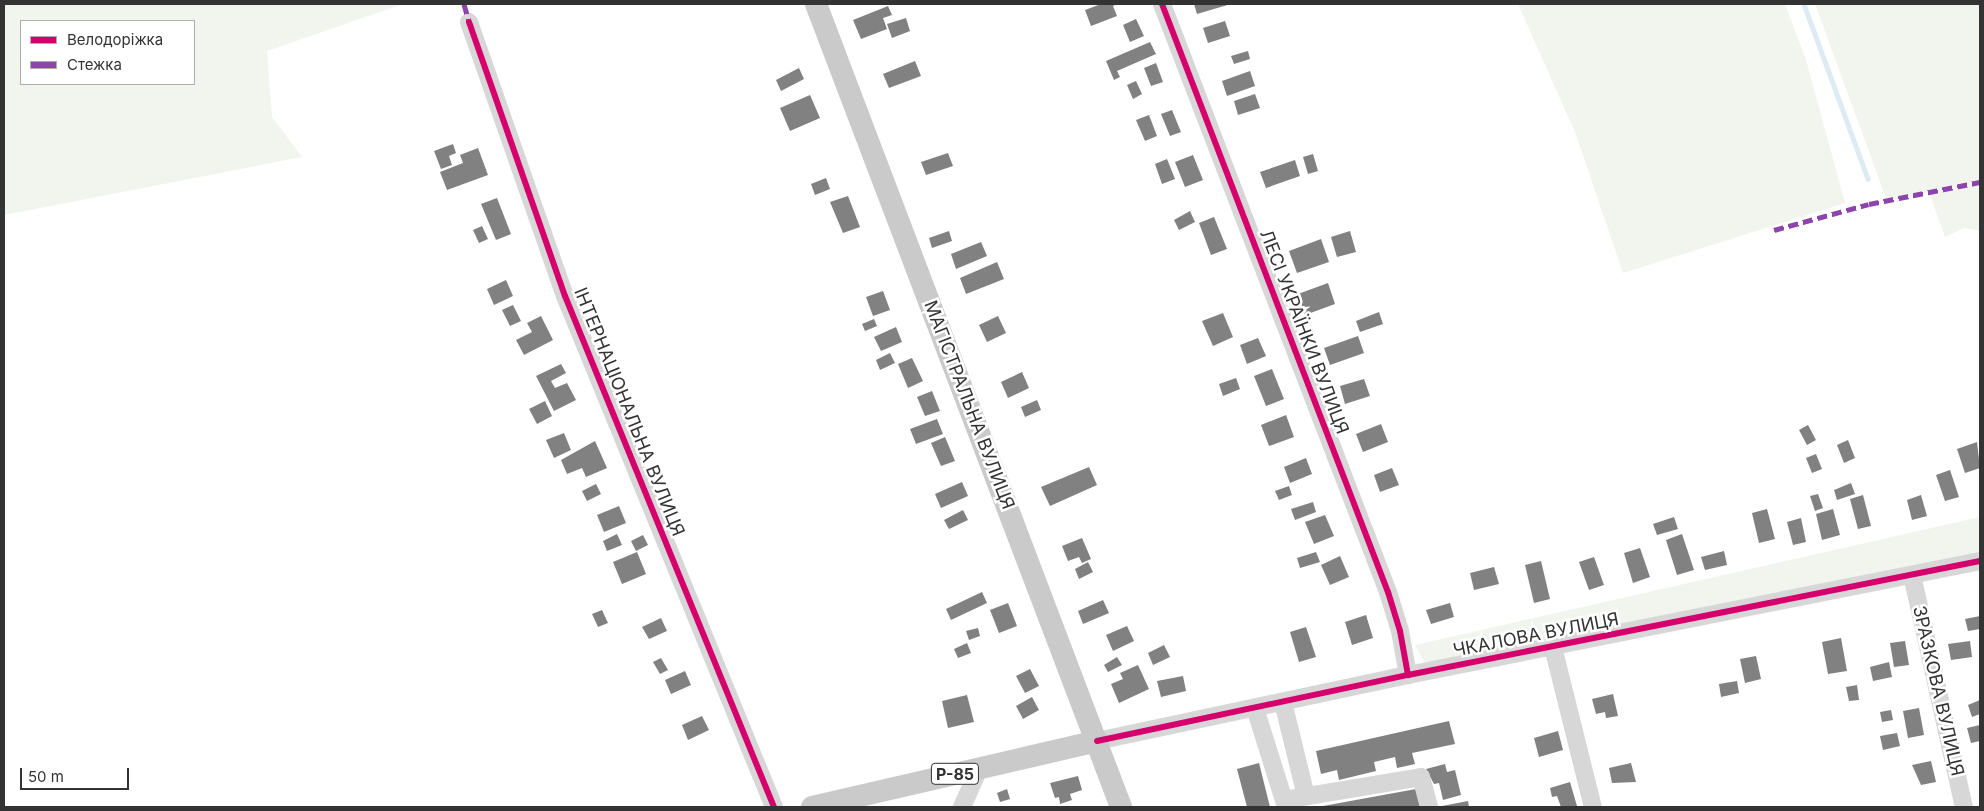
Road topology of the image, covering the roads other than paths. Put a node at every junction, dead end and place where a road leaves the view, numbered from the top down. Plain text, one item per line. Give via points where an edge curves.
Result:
1 (816, 4) edge
2 (1162, 4) edge
3 (469, 22) dead end
4 (1980, 561) edge
5 (1912, 575) junction
6 (1553, 647) junction
7 (1408, 675) junction
8 (1283, 702) junction
9 (1255, 708) junction
10 (1098, 741) junction
11 (979, 769) junction
12 (1306, 796) junction
13 (840, 804) edge
14 (1285, 804) edge
15 (774, 807) edge
16 (812, 807) edge
17 (962, 807) edge
18 (1121, 807) edge
19 (1430, 807) edge
20 (1593, 807) edge
21 (1964, 807) edge

1 - 10 main road, МАГІСТРАЛЬНА ВУЛИЦЯ
2 - 7 street, ЛЕСІ УКРАЇНКИ ВУЛИЦЯ via 1388,592
3 - 15 street, ІНТЕРНАЦІОНАЛЬНА ВУЛИЦЯ via 565,296
4 - 5 street, ЧКАЛОВА ВУЛИЦЯ
5 - 6 street, ЧКАЛОВА ВУЛИЦЯ
5 - 21 street, ЗРАЗКОВА ВУЛИЦЯ
6 - 7 street, ЧКАЛОВА ВУЛИЦЯ
6 - 20 street
7 - 8 street, ЧКАЛОВА ВУЛИЦЯ
8 - 9 street, ЧКАЛОВА ВУЛИЦЯ
8 - 12 street
9 - 10 street, ЧКАЛОВА ВУЛИЦЯ
9 - 14 street
10 - 11 main road, ЧКАЛОВА ВУЛИЦЯ / Р-85
10 - 18 main road, МАГІСТРАЛЬНА ВУЛИЦЯ
11 - 13 main road, ЧКАЛОВА ВУЛИЦЯ / Р-85
11 - 17 street
12 - 14 street
12 - 19 street via 1421,777
13 - 16 main road, ЧКАЛОВА ВУЛИЦЯ / Р-85

